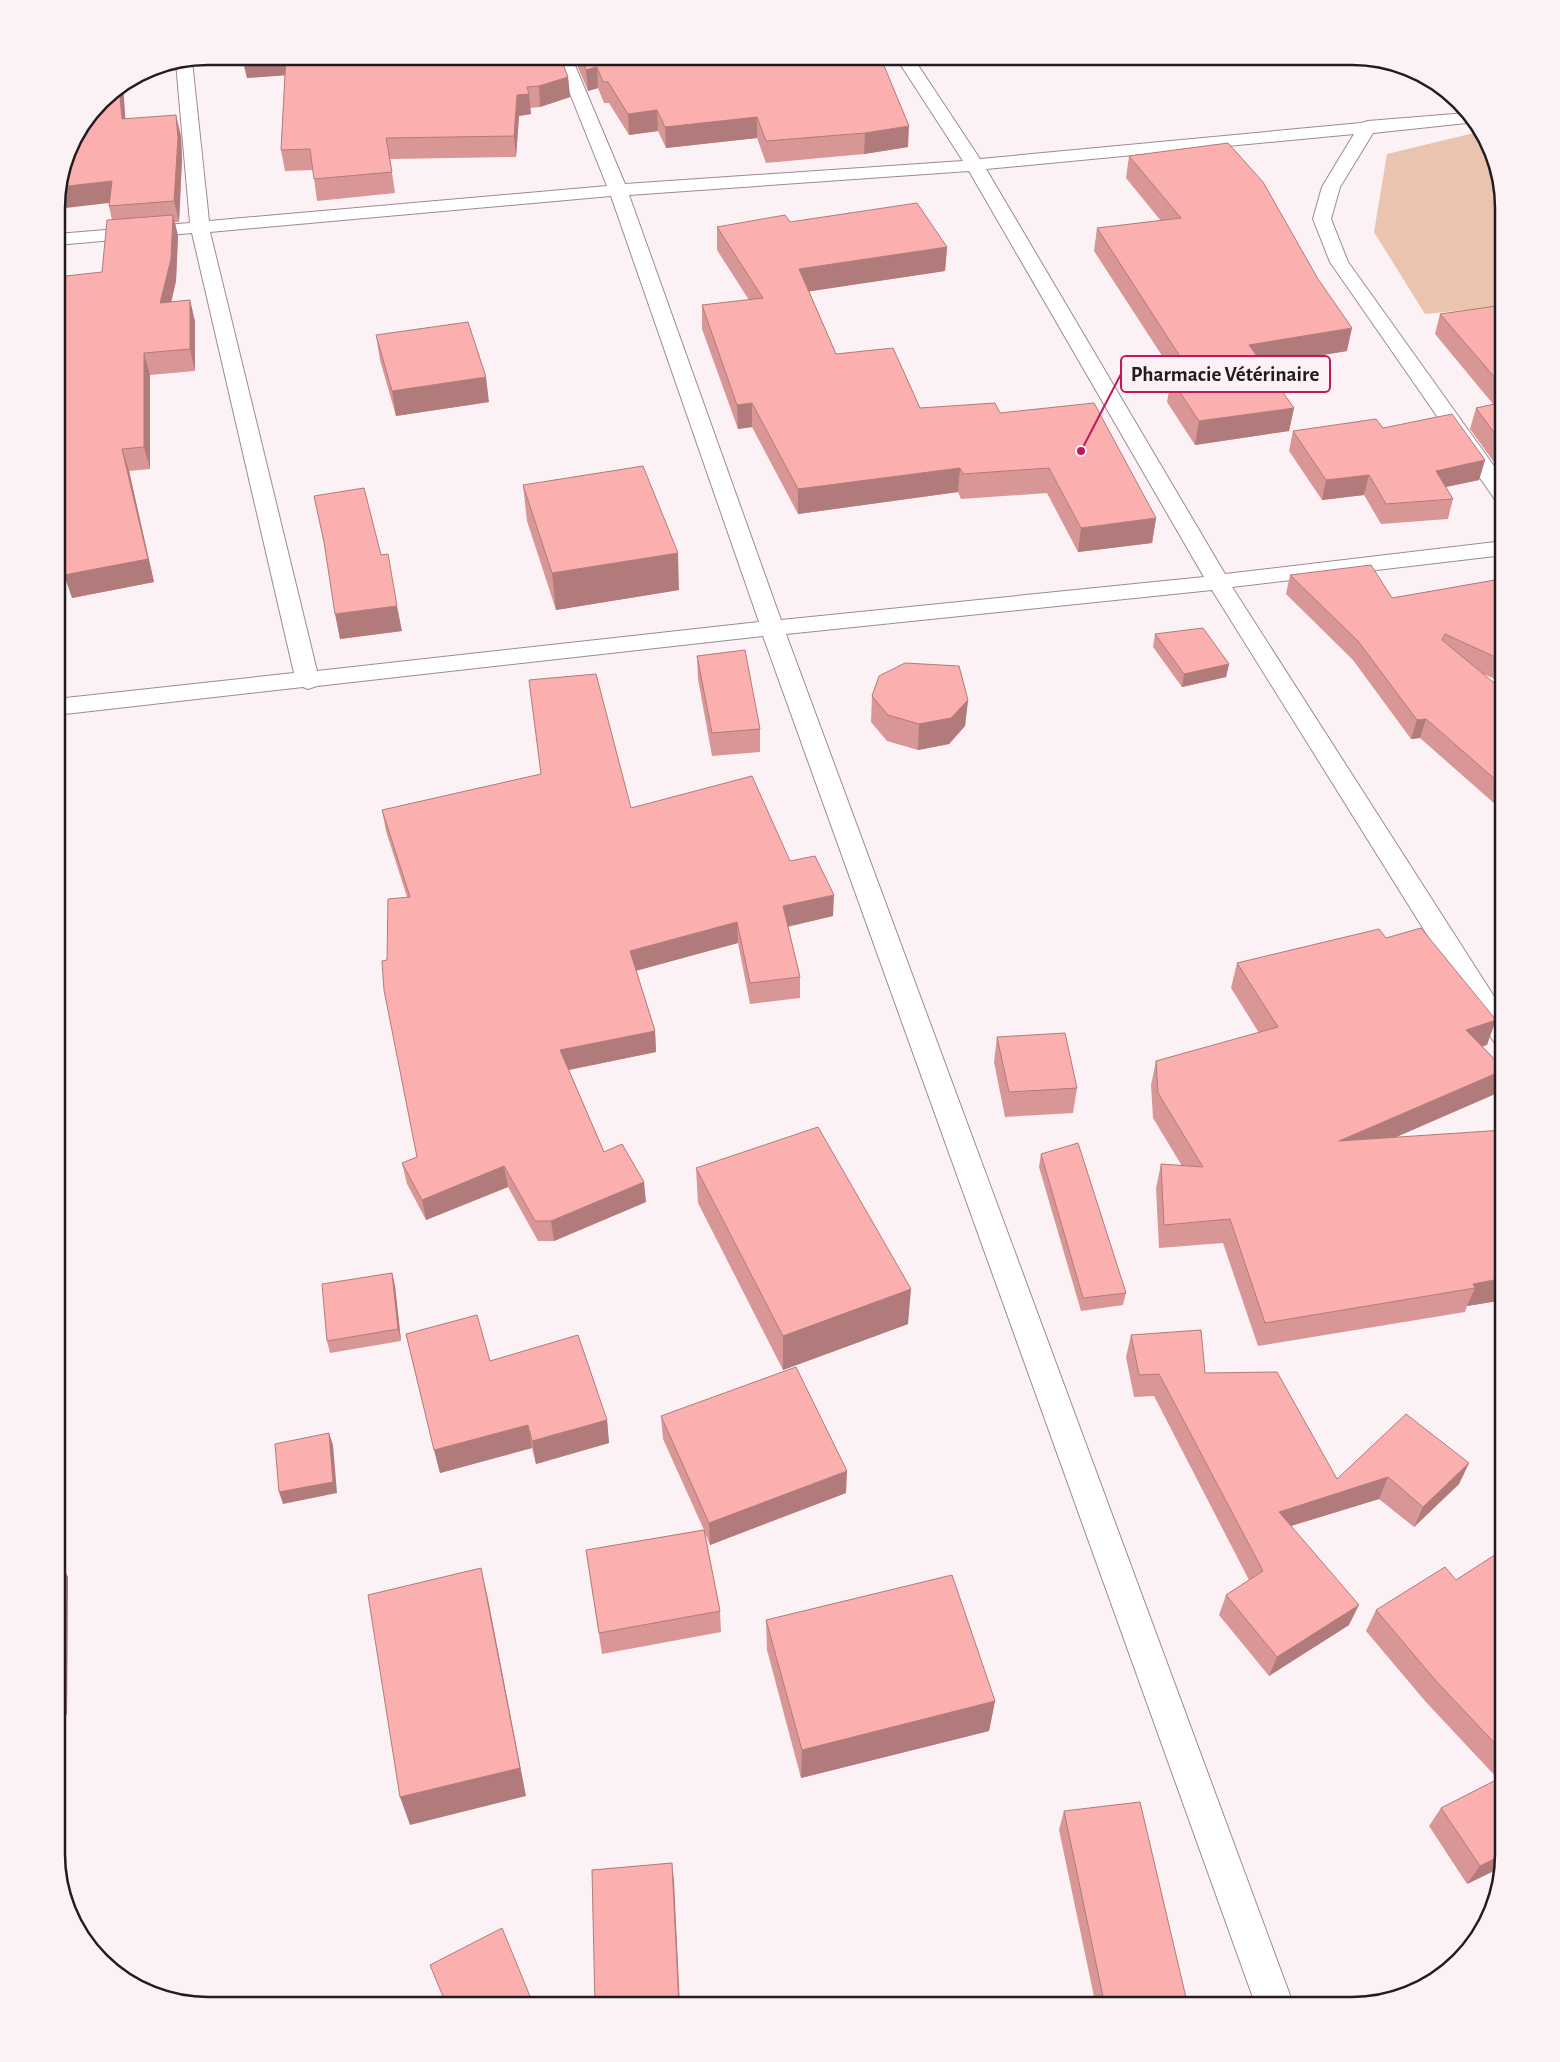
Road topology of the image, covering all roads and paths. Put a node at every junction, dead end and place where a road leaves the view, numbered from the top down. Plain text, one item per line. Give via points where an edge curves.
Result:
1 (567, 65) edge
2 (909, 65) edge
3 (185, 67) edge
4 (1463, 119) edge
5 (1368, 126) junction
6 (974, 165) junction
7 (618, 190) junction
8 (200, 227) junction
9 (65, 239) edge
10 (1495, 483) edge
11 (1495, 549) edge
12 (1218, 582) junction
13 (772, 628) junction
14 (308, 681) junction
15 (65, 707) edge
16 (1495, 1021) edge
17 (1272, 1997) edge

1 - 7 street
2 - 6 street
3 - 8 street
4 - 5 street
5 - 6 street
5 - 10 street via 1331,187 1322,218 1339,262
6 - 7 street
6 - 12 street
7 - 8 street
7 - 13 street
8 - 9 street
8 - 14 street
11 - 12 street
12 - 13 street
12 - 16 street
13 - 14 street
13 - 17 street
14 - 15 street

